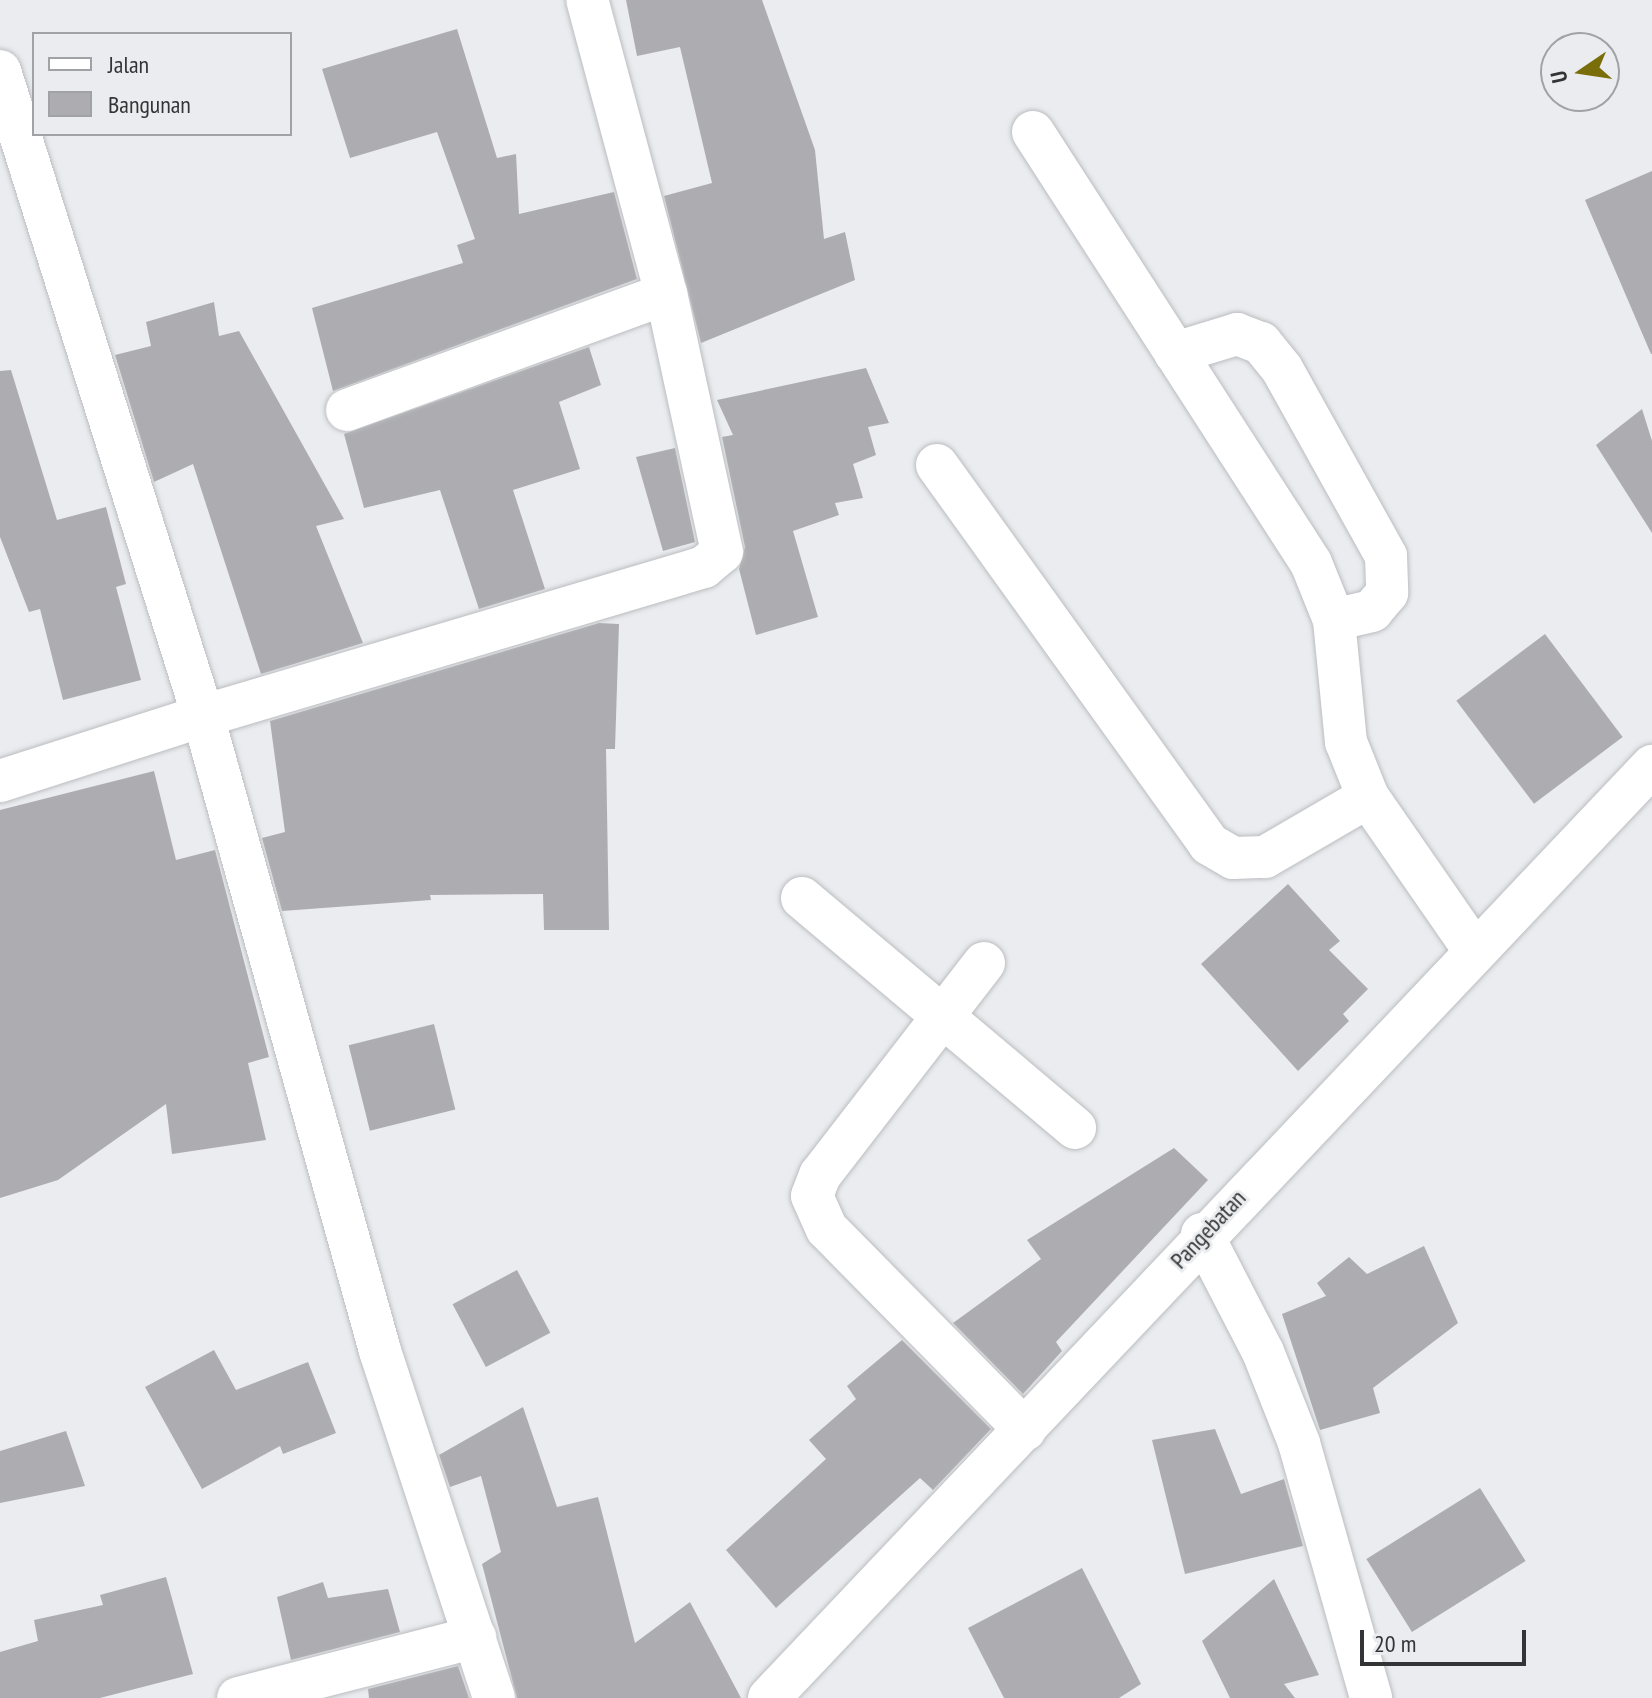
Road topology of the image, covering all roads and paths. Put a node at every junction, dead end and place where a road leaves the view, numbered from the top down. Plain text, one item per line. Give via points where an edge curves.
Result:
1 (587, 0) edge
2 (0, 71) edge
3 (1033, 132) dead end
4 (666, 294) junction
5 (1175, 353) junction
6 (347, 410) dead end
7 (937, 465) dead end
8 (1334, 620) junction
9 (203, 716) junction
10 (1652, 766) edge
11 (0, 781) edge
12 (1368, 797) junction
13 (802, 898) dead end
14 (1474, 950) junction
15 (984, 963) dead end
16 (941, 1019) junction
17 (1075, 1128) dead end
18 (1202, 1234) junction
19 (1025, 1430) junction
20 (475, 1637) junction
21 (238, 1698) edge
22 (494, 1698) edge
23 (769, 1698) edge
24 (1371, 1698) edge

1 - 4 street
2 - 9 street
3 - 5 street
4 - 6 street
4 - 9 street via 724,542 716,563
5 - 8 street via 1311,563
5 - 8 street via 1237,334 1261,343 1282,369 1386,556 1387,593 1372,611
7 - 12 street via 1209,844 1233,858 1265,857
8 - 12 street via 1346,742
9 - 11 street
9 - 20 street via 380,1351
10 - 14 street, Pangebatan
12 - 14 street
13 - 16 street
14 - 18 street, Pangebatan
15 - 16 street
16 - 17 street
16 - 19 street via 820,1175 812,1196 827,1229
18 - 19 street, Pangebatan
18 - 24 street via 1263,1352 1299,1443
19 - 23 street, Pangebatan
20 - 21 street
20 - 22 street

